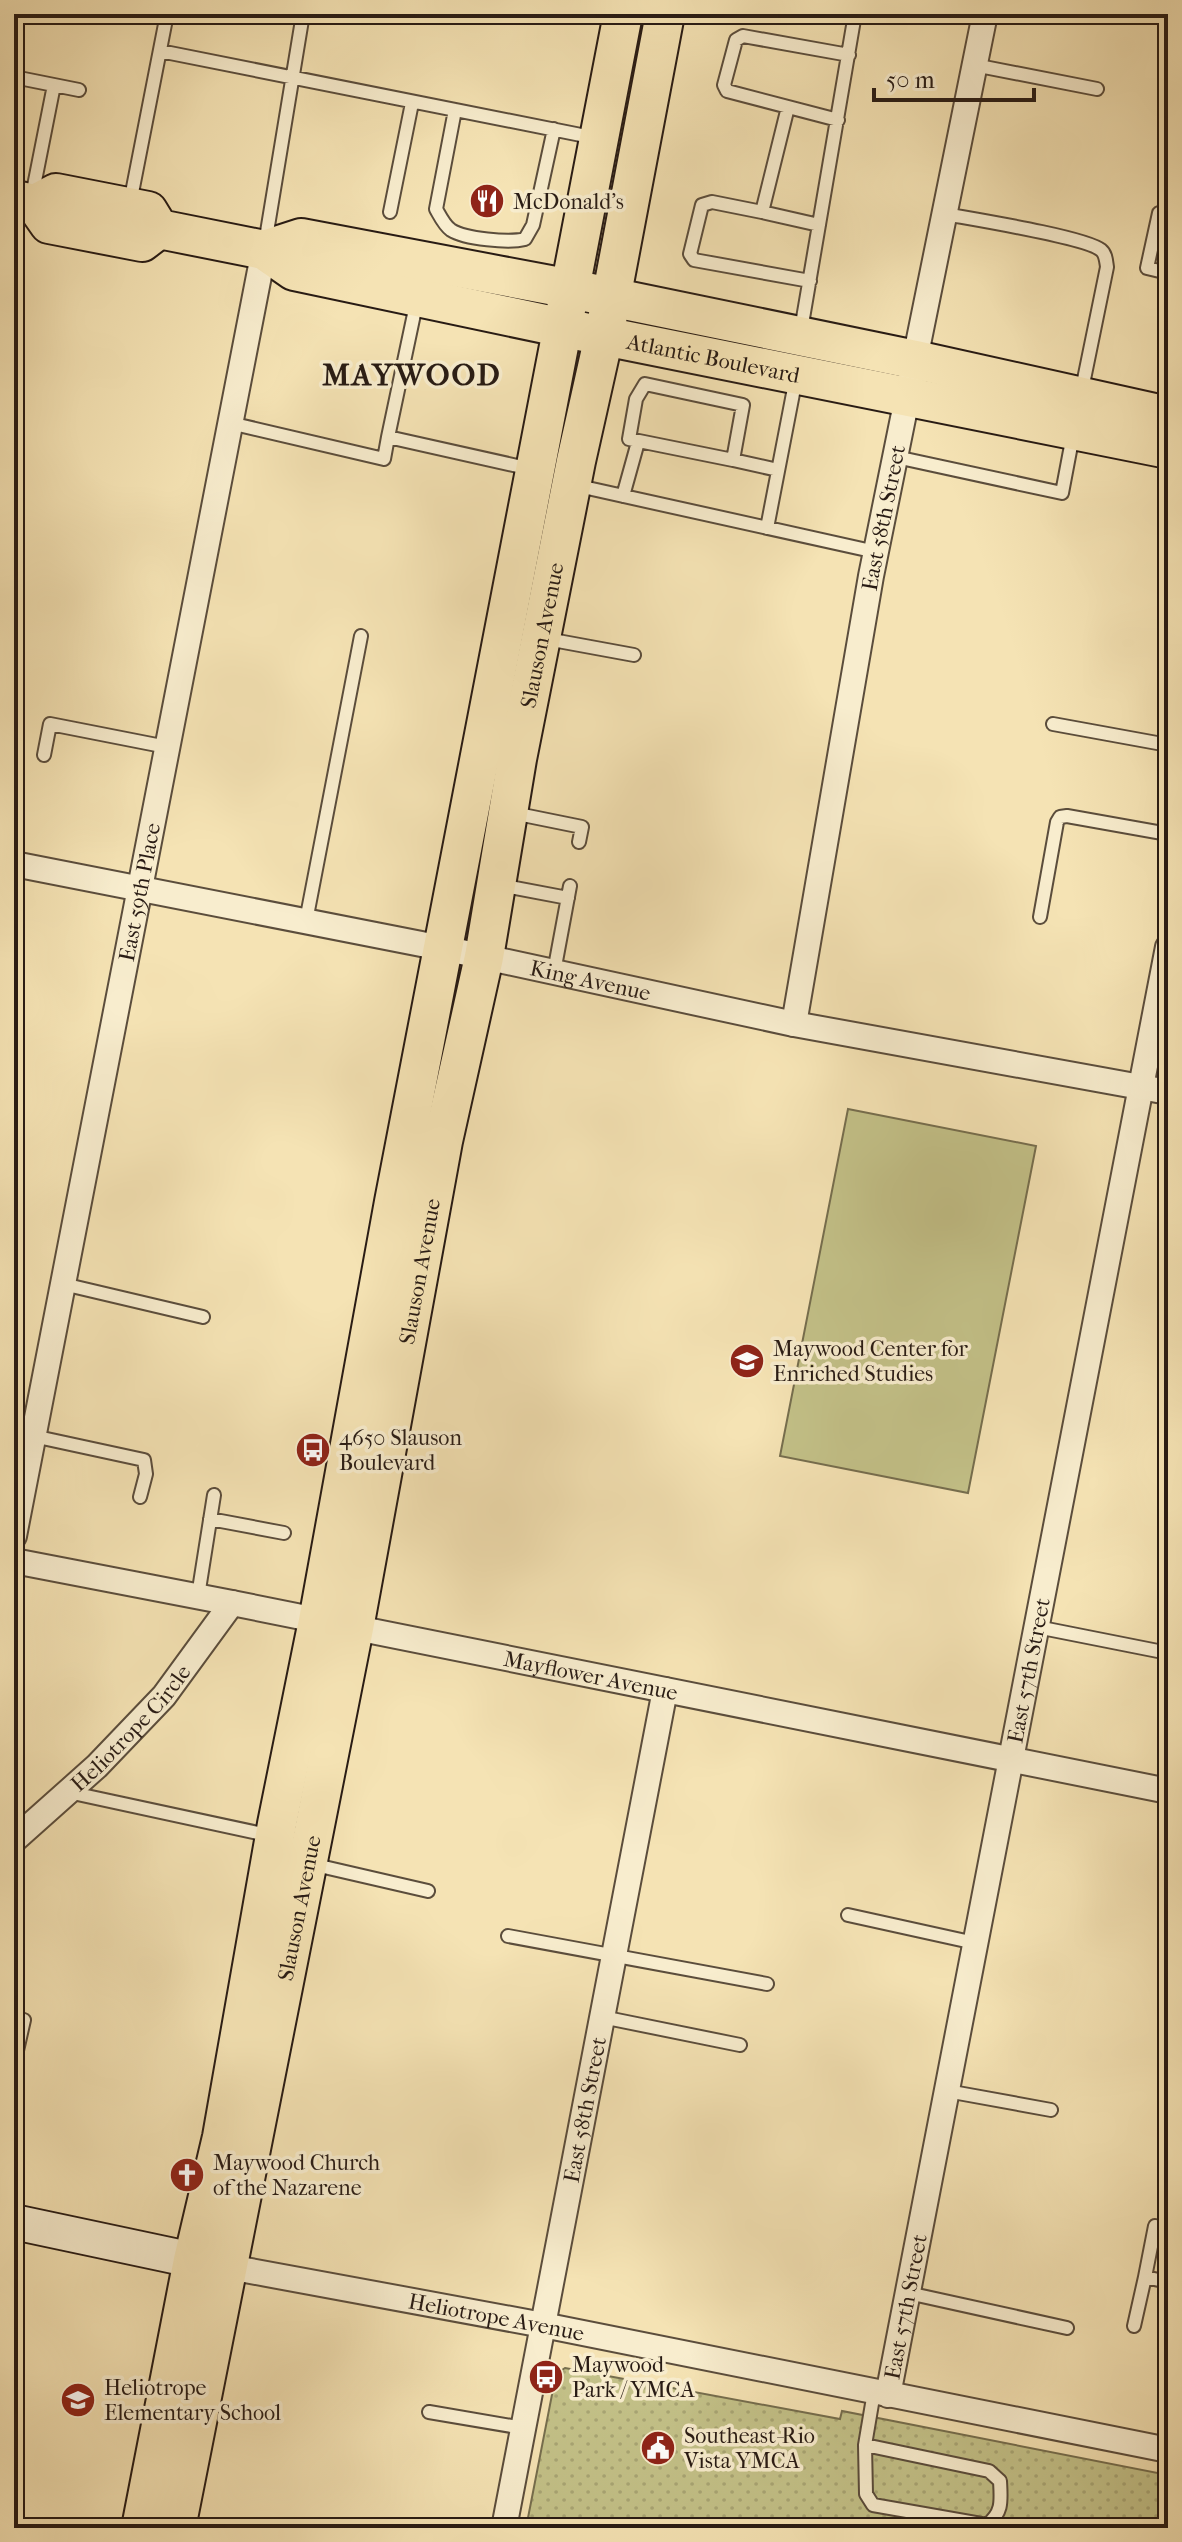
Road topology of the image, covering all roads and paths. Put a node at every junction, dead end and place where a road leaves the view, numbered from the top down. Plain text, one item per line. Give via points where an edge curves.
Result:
1 (167, 14) edge
2 (303, 14) edge
3 (623, 14) edge
4 (665, 14) edge
5 (855, 14) edge
6 (985, 14) edge
7 (160, 51) junction
8 (849, 55) junction
9 (974, 65) junction
10 (14, 77) edge
11 (291, 78) junction
12 (54, 85) junction
13 (1097, 89) dead end
14 (79, 90) dead end
15 (412, 103) junction
16 (788, 107) junction
17 (455, 110) junction
18 (838, 120) junction
19 (554, 129) junction
20 (599, 139) junction
21 (26, 203) edge
22 (390, 212) dead end
23 (762, 212) junction
24 (945, 214) junction
25 (1168, 214) edge
26 (144, 218) junction
27 (819, 225) junction
28 (264, 250) junction
29 (1168, 273) edge
30 (810, 281) junction
31 (571, 289) junction
32 (418, 298) junction
33 (612, 298) junction
34 (564, 328) junction
35 (604, 336) junction
36 (800, 336) junction
37 (916, 360) junction
38 (797, 374) junction
39 (908, 398) junction
40 (1077, 414) junction
41 (1168, 416) edge
42 (230, 423) junction
43 (388, 437) junction
44 (638, 442) junction
45 (1168, 449) edge
46 (896, 457) junction
47 (733, 460) junction
48 (534, 469) junction
49 (778, 470) junction
50 (571, 484) junction
51 (623, 496) junction
52 (767, 528) junction
53 (876, 552) junction
54 (361, 636) dead end
55 (541, 637) junction
56 (634, 655) dead end
57 (1053, 724) dead end
58 (1168, 745) edge
59 (167, 747) junction
60 (44, 755) dead end
61 (509, 812) junction
62 (1168, 834) edge
63 (579, 842) dead end
64 (14, 864) edge
65 (496, 884) junction
66 (140, 888) junction
67 (1040, 917) dead end
68 (306, 921) junction
69 (1168, 947) edge
70 (444, 949) junction
71 (484, 957) junction
72 (554, 972) junction
73 (794, 1024) junction
74 (1141, 1085) junction
75 (1168, 1092) edge
76 (63, 1284) junction
77 (203, 1317) dead end
78 (33, 1436) junction
79 (214, 1495) dead end
80 (140, 1497) dead end
81 (210, 1519) junction
82 (284, 1533) dead end
83 (14, 1536) edge
84 (14, 1561) edge
85 (198, 1596) junction
86 (232, 1603) junction
87 (336, 1625) junction
88 (1037, 1627) junction
89 (1168, 1653) edge
90 (665, 1690) junction
91 (1011, 1760) junction
92 (1168, 1791) edge
93 (68, 1792) junction
94 (275, 1837) junction
95 (14, 1840) edge
96 (307, 1863) junction
97 (428, 1891) dead end
98 (848, 1915) dead end
99 (508, 1936) dead end
100 (975, 1943) junction
101 (613, 1957) junction
102 (767, 1984) dead end
103 (602, 2017) junction
104 (14, 2018) edge
105 (740, 2045) dead end
106 (16, 2055) edge
107 (947, 2091) junction
108 (1051, 2110) dead end
109 (14, 2222) edge
110 (1155, 2226) dead end
111 (211, 2264) junction
112 (1145, 2277) junction
113 (1168, 2282) edge
114 (908, 2293) junction
115 (543, 2325) junction
116 (1134, 2326) dead end
117 (1067, 2328) dead end
118 (881, 2394) junction
119 (429, 2412) dead end
120 (523, 2428) junction
121 (865, 2445) junction
122 (1168, 2450) edge
123 (141, 2528) edge
124 (176, 2528) edge
125 (504, 2528) edge

1 - 7 lane
2 - 11 lane
3 - 20 main road, Slauson Avenue
4 - 33 main road, Slauson Avenue
5 - 8 lane
6 - 9 street, East 58th Street
7 - 11 lane
7 - 26 lane
8 - 16 lane via 743,36 736,40 727,91
8 - 18 lane
9 - 13 lane
9 - 24 street, East 58th Street
10 - 12 lane
11 - 15 lane
11 - 28 lane
12 - 14 lane
12 - 21 lane
15 - 17 lane
15 - 22 lane
16 - 18 lane
16 - 23 lane
17 - 19 lane
17 - 19 lane via 436,209 453,232 510,243 525,239 533,225
18 - 27 lane
19 - 20 lane
20 - 31 main road, Slauson Avenue
21 - 26 main road, Atlantic Boulevard via 49,224 142,242
23 - 27 lane
23 - 30 lane via 712,202 702,205 690,254 694,260
24 - 37 street, East 58th Street
24 - 40 lane via 1089,244 1106,256
25 - 29 lane via 1159,213 1147,268
26 - 28 main road, Atlantic Boulevard
27 - 30 lane
28 - 31 main road, Atlantic Boulevard via 301,238
28 - 32 main road, Atlantic Boulevard via 294,271
28 - 42 street, East 59th Place
30 - 36 lane
31 - 33 main road, Atlantic Boulevard
31 - 34 main road, Slauson Avenue
32 - 34 main road, Atlantic Boulevard
32 - 43 lane
33 - 35 main road, Slauson Avenue
33 - 36 main road, Atlantic Boulevard
34 - 35 main road, Atlantic Boulevard
34 - 48 main road, Slauson Avenue
35 - 38 main road, Atlantic Boulevard
35 - 50 main road, Slauson Avenue
36 - 37 main road, Atlantic Boulevard
37 - 39 street, East 58th Street
37 - 40 main road, Atlantic Boulevard
38 - 39 main road, Atlantic Boulevard
38 - 49 lane
39 - 40 main road, Atlantic Boulevard
39 - 46 street, East 58th Street
40 - 41 main road, Atlantic Boulevard
40 - 45 main road, Atlantic Boulevard
40 - 46 lane via 1062,493
42 - 43 lane via 384,459
42 - 59 street, East 59th Place
43 - 48 lane
44 - 47 lane
44 - 47 lane via 629,439 636,399 645,384 743,405
44 - 51 lane
46 - 53 street, East 58th Street
47 - 49 lane
48 - 70 main road, Slauson Avenue
49 - 52 lane
50 - 51 lane
50 - 55 main road, Slauson Avenue
51 - 52 lane
52 - 53 lane
53 - 73 street, East 58th Street
54 - 68 lane
55 - 56 lane
55 - 61 main road, Slauson Avenue
57 - 58 lane
59 - 60 lane via 50,724
59 - 66 street, East 59th Place
61 - 63 lane via 582,827
61 - 65 main road, Slauson Avenue
62 - 67 lane via 1060,817
64 - 66 street, King Avenue
65 - 71 main road, Slauson Avenue
65 - 72 lane via 569,892
66 - 68 street, King Avenue
66 - 76 street, East 59th Place
68 - 70 street, King Avenue
69 - 74 street, East 57th Street
70 - 71 street, King Avenue
70 - 87 main road, Slauson Avenue via 362,1370
71 - 72 street, King Avenue
71 - 87 main road, Slauson Avenue
72 - 73 street, King Avenue
73 - 74 street, King Avenue
74 - 75 street, King Avenue
74 - 88 street, East 57th Street
76 - 77 lane
76 - 78 street, East 59th Place
78 - 80 lane via 144,1460
78 - 83 street, East 59th Place
79 - 81 lane
81 - 82 lane
81 - 85 lane
84 - 85 street, Mayflower Avenue
85 - 86 street, Mayflower Avenue
86 - 87 street, Mayflower Avenue
86 - 93 street, Heliotrope Circle via 164,1696
87 - 90 street, Mayflower Avenue
87 - 94 main road, Slauson Avenue
87 - 96 main road, Slauson Avenue
88 - 89 lane
88 - 91 street, East 57th Street
90 - 91 street, Mayflower Avenue
90 - 101 street, East 58th Street
91 - 92 street, Mayflower Avenue
91 - 100 street, East 57th Street
93 - 94 lane
93 - 95 street, Heliotrope Circle
94 - 111 main road, Slauson Avenue via 222,2137
96 - 97 lane
96 - 111 main road, Slauson Avenue
98 - 100 lane
99 - 101 lane
100 - 107 street, East 57th Street
101 - 102 lane
101 - 103 street, East 58th Street
103 - 105 lane
103 - 115 street, East 58th Street
104 - 106 lane via 24,2020
107 - 108 lane
107 - 114 street, East 57th Street
109 - 111 street, Heliotrope Avenue
110 - 112 lane
111 - 115 street, Heliotrope Avenue
111 - 123 main road, Slauson Avenue
111 - 124 main road, Slauson Avenue
112 - 113 lane
112 - 116 lane
114 - 117 lane
114 - 118 street, East 57th Street
115 - 118 street, Heliotrope Avenue
115 - 120 street, East 58th Street
118 - 121 lane
118 - 122 street, Heliotrope Avenue
119 - 120 lane
120 - 125 street, East 58th Street
121 - 121 lane via 866,2494 873,2505 987,2525 997,2516 1000,2481 989,2471

